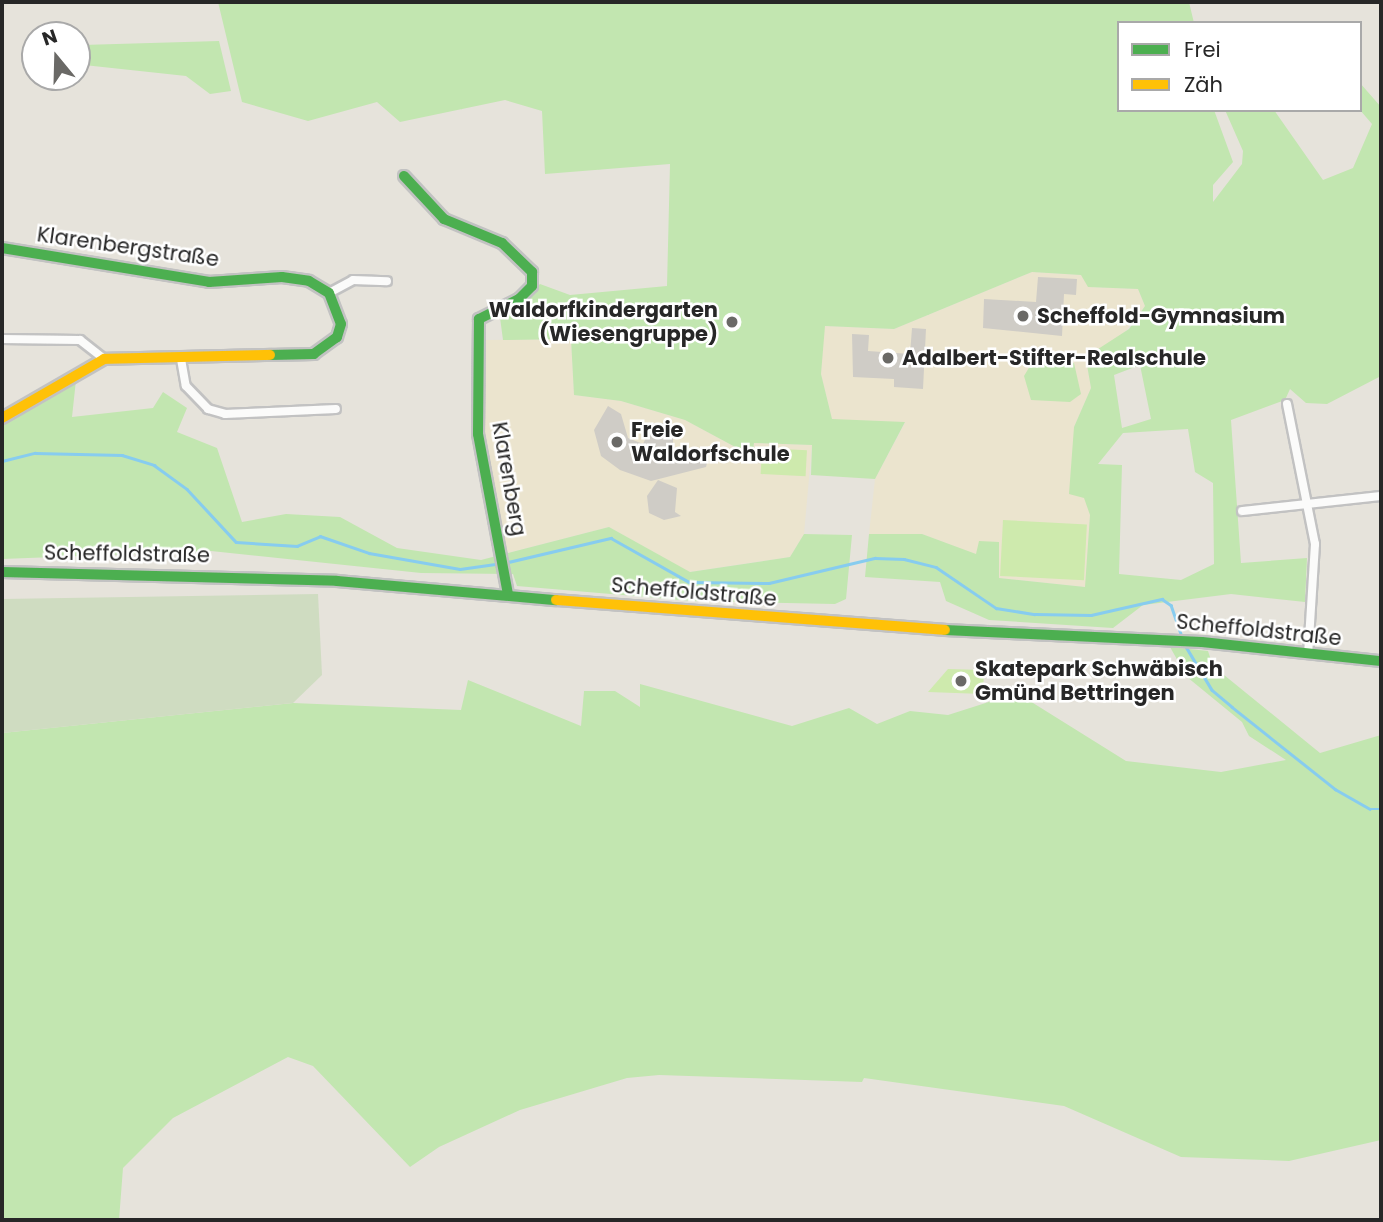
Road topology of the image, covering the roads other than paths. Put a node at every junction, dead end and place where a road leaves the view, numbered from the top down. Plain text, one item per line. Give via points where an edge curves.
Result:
1 (404, 176) dead end
2 (2, 248) edge
3 (387, 281) dead end
4 (329, 293) junction
5 (2, 339) edge
6 (104, 359) junction
7 (181, 359) junction
8 (1287, 404) dead end
9 (335, 409) dead end
10 (2, 418) edge
11 (1381, 496) edge
12 (1307, 504) junction
13 (1242, 511) dead end
14 (2, 572) edge
15 (508, 588) junction
16 (1308, 654) junction
17 (1381, 661) edge

1 - 15 main road, Klarenberg via 444,219 502,243 532,272 532,286 519,299 479,319 478,434
2 - 4 main road, Klarenbergstraße via 209,282 282,277 309,281
3 - 4 street via 353,279
4 - 7 main road via 341,324 337,337 314,354
5 - 6 street via 80,340
6 - 7 main road
6 - 10 main road
7 - 9 street via 186,386 208,409 225,414
8 - 12 street
11 - 12 street
12 - 13 street
12 - 16 street via 1315,572
14 - 15 main road, Scheffoldstraße via 216,575
15 - 16 main road, Scheffoldstraße via 851,626 1173,640
16 - 17 main road, Scheffoldstraße

